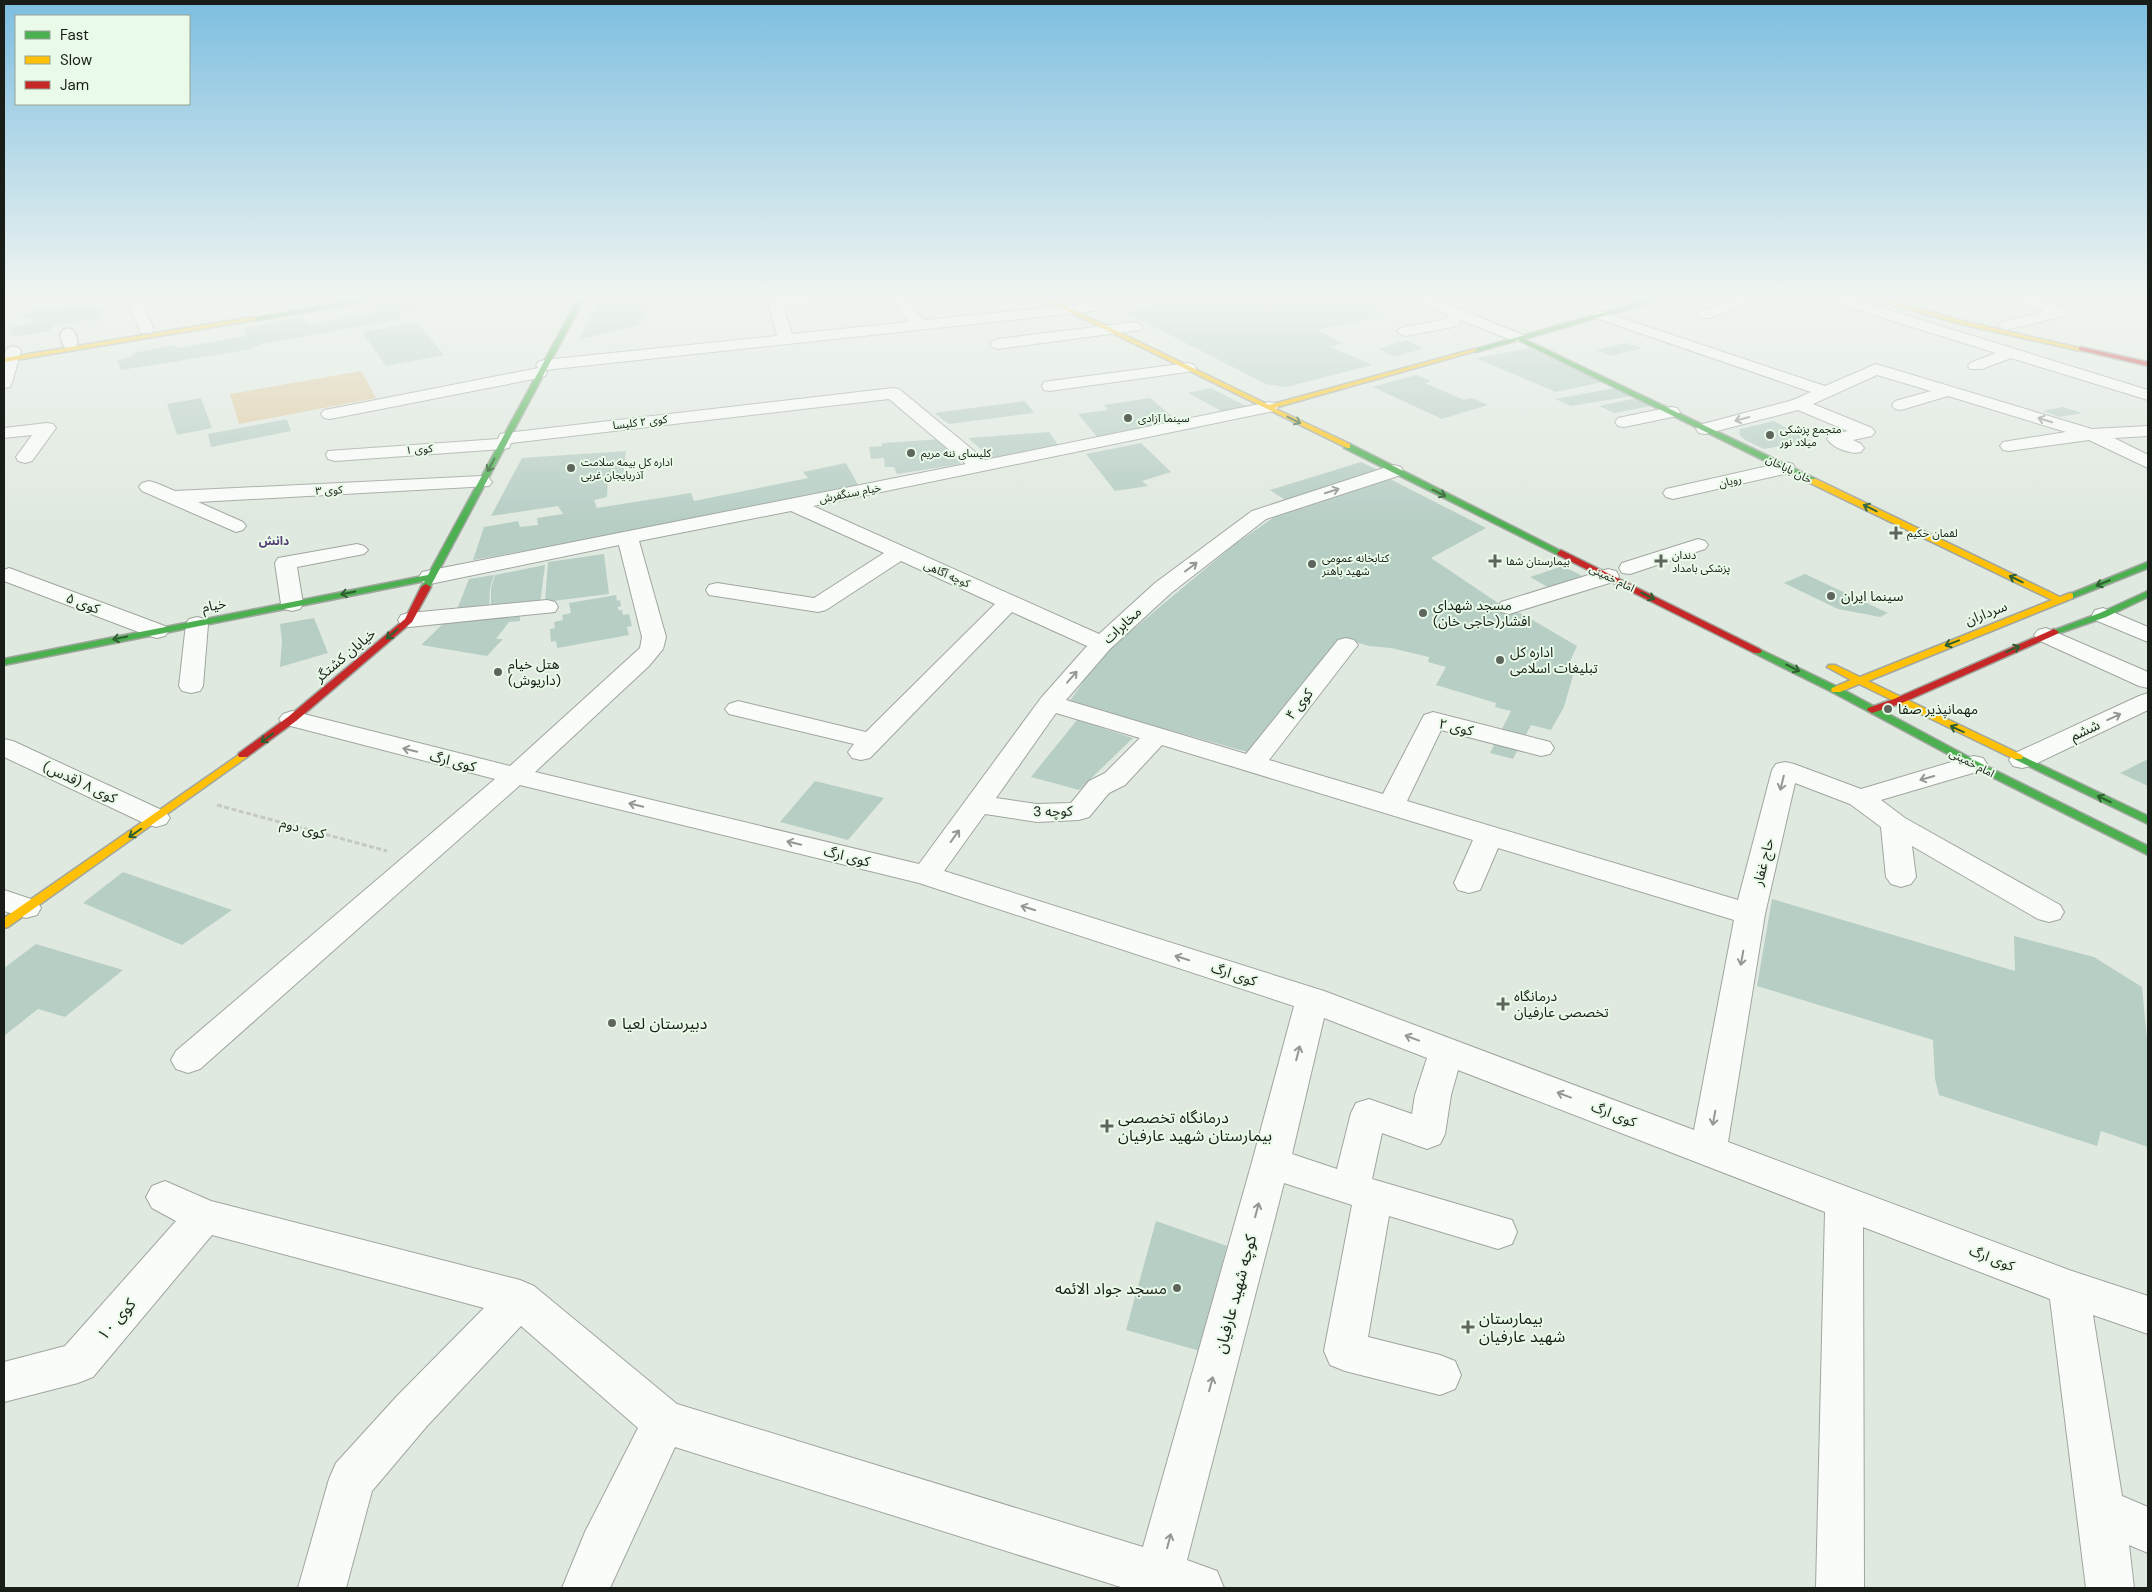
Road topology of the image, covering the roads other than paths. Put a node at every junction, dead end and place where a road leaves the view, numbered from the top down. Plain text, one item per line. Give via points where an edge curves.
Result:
1 (521, 373) edge
2 (539, 373) edge
3 (1147, 373) edge
4 (1201, 373) edge
5 (1389, 373) edge
6 (1591, 373) edge
7 (1772, 373) edge
8 (1867, 373) edge
9 (1890, 373) edge
10 (2077, 373) edge
11 (1050, 386) dead end
12 (1948, 391) junction
13 (1827, 392) junction
14 (2148, 395) edge
15 (1269, 400) junction
16 (1288, 401) junction
17 (1799, 404) junction
18 (1901, 405) dead end
19 (1306, 410) dead end
20 (1671, 412) junction
21 (330, 414) dead end
22 (1624, 422) dead end
23 (1705, 429) junction
24 (2148, 431) edge
25 (4, 433) edge
26 (2091, 434) junction
27 (504, 441) junction
28 (2009, 446) dead end
29 (1855, 448) dead end
30 (335, 455) dead end
31 (25, 458) dead end
32 (2148, 462) edge
33 (981, 467) junction
34 (1786, 468) junction
35 (1394, 471) junction
36 (482, 482) junction
37 (149, 487) dead end
38 (1673, 493) dead end
39 (175, 498) junction
40 (792, 504) junction
41 (236, 526) dead end
42 (627, 537) junction
43 (1698, 545) dead end
44 (357, 550) dead end
45 (900, 552) junction
46 (2148, 565) edge
47 (1626, 571) junction
48 (8, 575) dead end
49 (430, 577) junction
50 (717, 590) dead end
51 (2148, 594) edge
52 (2060, 600) junction
53 (1009, 602) junction
54 (292, 604) junction
55 (547, 607) dead end
56 (1508, 607) dead end
57 (2103, 615) junction
58 (409, 620) junction
59 (197, 624) junction
60 (157, 631) junction
61 (2046, 635) junction
62 (2148, 635) edge
63 (1102, 644) junction
64 (1346, 645) dead end
65 (4, 662) edge
66 (1822, 663) dead end
67 (1857, 680) junction
68 (2148, 681) edge
69 (192, 686) dead end
70 (1836, 690) junction
71 (1898, 700) junction
72 (2148, 701) edge
73 (1050, 703) junction
74 (738, 709) dead end
75 (1872, 710) junction
76 (292, 719) junction
77 (1157, 736) junction
78 (4, 747) edge
79 (1540, 748) dead end
80 (2022, 760) junction
81 (1252, 764) junction
82 (1974, 764) junction
83 (515, 776) junction
84 (1860, 798) junction
85 (978, 804) junction
86 (1391, 806) junction
87 (156, 818) junction
88 (2148, 820) edge
89 (1896, 824) junction
90 (1489, 836) junction
91 (2148, 851) edge
92 (926, 875) junction
93 (1901, 878) dead end
94 (1469, 883) dead end
95 (11, 911) edge
96 (2049, 912) dead end
97 (1750, 914) junction
98 (1312, 1000) junction
99 (1446, 1051) junction
100 (188, 1060) dead end
101 (1708, 1150) junction
102 (1271, 1162) junction
103 (1362, 1192) junction
104 (165, 1197) dead end
105 (1844, 1202) junction
106 (204, 1216) junction
107 (1498, 1232) dead end
108 (2069, 1288) junction
109 (520, 1299) junction
110 (2148, 1315) edge
111 (1440, 1375) dead end
112 (4, 1382) edge
113 (664, 1422) junction
114 (2101, 1511) junction
115 (2148, 1530) edge
116 (1173, 1584) edge
117 (322, 1588) edge
118 (586, 1588) edge
119 (1840, 1588) edge
120 (2110, 1588) edge

1 - 21 street
2 - 27 main road, خیابان کشتگر
3 - 11 street
4 - 15 main road, امام خمینی
5 - 16 main road
6 - 20 main road, خان باباخان
7 - 13 street
8 - 13 street
9 - 12 street
10 - 14 street
12 - 18 street
26 -> 12 street
13 - 17 street
15 - 16 main road
15 - 33 street, خیام سنگفرش
15 -> 35 main road, امام خمینی
16 - 19 main road
17 -> 23 street
17 - 29 street via 1866,432 1836,439
20 - 22 street
20 - 23 main road, خان باباخان
23 - 34 main road, خان باباخان
24 - 26 street
25 - 31 street via 47,428
26 - 28 street
26 - 32 street
27 - 30 street, کوی ۱
27 - 33 street, کوی ۲ کلیسا via 893,393
27 -> 36 main road, خیابان کشتگر
33 - 40 street, خیام سنگفرش
34 - 38 street, رویان
52 -> 34 main road, خان باباخان
35 -> 47 main road, امام خمینی
63 -> 35 street, مخابرات via 1163,588 1259,515
36 - 39 street, کوی ۳
36 - 49 main road, خیابان کشتگر
37 - 39 street
39 - 41 street
40 - 42 street, خیام سنگفرش
40 - 45 street, کوچه آگاهی
42 - 49 street, خیام سنگفرش
42 - 83 street via 654,637 651,648 642,661
43 - 47 street
44 - 54 street via 286,563
45 - 50 street via 818,605
45 - 53 street, کوچه آگاهی
46 -> 52 main road, سرداران
47 - 56 street
47 -> 70 main road, امام خمینی
48 - 60 street, کوی ۵
49 -> 54 main road, خیام
49 - 58 main road, خیابان کشتگر
51 - 57 main road
52 -> 67 main road, سرداران
53 - 63 street, کوچه آگاهی
53 - 74 street via 866,746
54 - 59 main road, خیام
55 - 58 street
57 - 61 main road
57 - 62 street
58 -> 76 main road, خیابان کشتگر
59 - 60 main road, خیام
59 - 69 street
60 -> 65 main road, خیام
61 - 68 street
71 -> 61 main road
73 -> 63 street, مخابرات
64 - 81 street, کوی ۴
66 - 67 main road, امام خمینی
67 - 70 main road, سرداران
67 - 71 main road, امام خمینی
70 - 75 main road, امام خمینی
71 - 75 main road
80 -> 71 main road, امام خمینی
80 -> 72 street, ششم
73 - 77 street
73 - 85 street, مخابرات
75 - 82 main road, امام خمینی
83 -> 76 street, کوی ارگ
76 -> 87 main road, خیابان کشتگر
77 - 81 street
77 - 85 street, کوچه 3 via 1115,779 1098,787 1079,811 1037,813
78 - 87 street, کوی ۸ (قدس)
79 - 86 street, کوی ۲ via 1433,720
88 -> 80 main road, امام خمینی
81 - 86 street
82 -> 84 street
82 - 91 main road, امام خمینی
92 -> 83 street, کوی ارگ
83 - 100 street
84 - 89 street
84 -> 97 street, حاج غفار via 1785,770
92 -> 85 street, مخابرات
86 - 90 street
87 -> 95 main road, خیابان کشتگر
89 - 93 street
89 - 96 street
90 - 94 street
90 - 97 street
98 -> 92 street, کوی ارگ
97 -> 101 street, حاج غفار
99 -> 98 street, کوی ارگ
102 -> 98 street, کوچه شهید عارفیان
101 -> 99 street, کوی ارگ
99 - 103 street via 1433,1095 1427,1134 1369,1113
101 - 105 street, کوی ارگ
102 - 103 street
116 -> 102 street, کوچه شهید عارفیان
103 - 107 street
103 - 111 street via 1345,1350
104 - 106 street
105 - 108 street, کوی ارگ
105 - 119 street
106 - 109 street
106 - 112 street, کوی ۱۰ via 78,1363
108 - 110 street, کوی ارگ
108 - 114 street
109 - 113 street
109 - 117 street via 412,1411 352,1479
113 - 116 street
113 - 118 street
114 - 115 street
114 - 120 street

